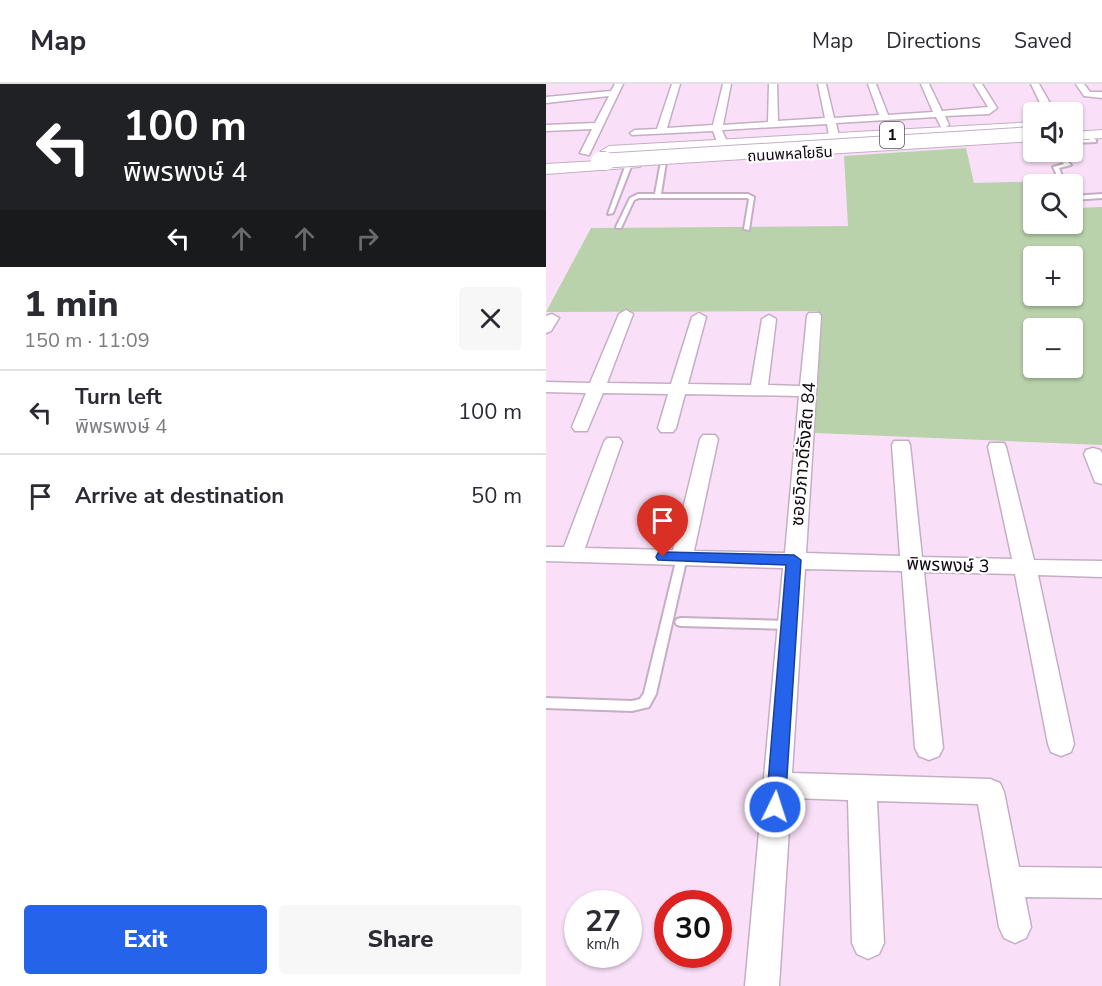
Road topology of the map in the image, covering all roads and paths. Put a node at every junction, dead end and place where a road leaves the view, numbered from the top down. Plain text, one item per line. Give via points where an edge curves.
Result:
1 (676, 84) edge
2 (727, 84) edge
3 (773, 84) edge
4 (822, 84) edge
5 (872, 84) edge
6 (925, 84) edge
7 (978, 84) edge
8 (1035, 84) edge
9 (1080, 84) edge
10 (616, 88) edge
11 (1099, 94) edge
12 (562, 97) junction
13 (546, 100) edge
14 (1044, 102) edge
15 (551, 113) dead end
16 (939, 115) junction
17 (885, 119) junction
18 (773, 125) junction
19 (597, 126) junction
20 (546, 128) edge
21 (947, 131) junction
22 (1088, 131) edge
23 (661, 132) junction
24 (833, 132) junction
25 (1023, 132) edge
26 (635, 133) dead end
27 (919, 133) junction
28 (1023, 133) edge
29 (1023, 133) edge
30 (720, 137) junction
31 (931, 146) junction
32 (1102, 148) edge
33 (752, 150) junction
34 (585, 153) junction
35 (808, 153) junction
36 (546, 155) edge
37 (546, 162) edge
38 (663, 162) junction
39 (1065, 162) edge
40 (628, 164) junction
41 (546, 169) edge
42 (1059, 174) edge
43 (658, 196) junction
44 (1083, 196) edge
45 (1102, 196) edge
46 (610, 213) dead end
47 (618, 227) dead end
48 (747, 229) dead end
49 (626, 314) dead end
50 (699, 316) dead end
51 (814, 316) dead end
52 (769, 319) dead end
53 (546, 387) edge
54 (596, 387) junction
55 (677, 388) junction
56 (759, 389) junction
57 (808, 391) junction
58 (581, 427) dead end
59 (667, 428) dead end
60 (709, 439) dead end
61 (613, 442) dead end
62 (901, 445) dead end
63 (998, 447) dead end
64 (1093, 454) dead end
65 (1102, 478) edge
66 (546, 554) edge
67 (572, 555) junction
68 (682, 557) junction
69 (794, 560) junction
70 (912, 564) junction
71 (1025, 567) junction
72 (1102, 569) edge
73 (681, 622) dead end
74 (789, 625) junction
75 (546, 703) edge
76 (1061, 744) dead end
77 (929, 748) dead end
78 (777, 785) junction
79 (862, 788) junction
80 (1006, 882) junction
81 (1102, 882) edge
82 (1014, 927) dead end
83 (868, 944) dead end
84 (762, 986) edge

1 - 23 street
2 - 30 street
3 - 18 street
4 - 24 street
5 - 17 street
6 - 16 street
7 - 16 street via 992,110
8 - 14 street
9 - 11 street via 1087,94
10 - 12 street
10 - 19 street
12 - 13 street
12 - 15 street
16 - 17 street
16 - 21 street
17 - 24 street
18 - 24 street
18 - 30 street
19 - 20 street
19 - 34 street
21 - 25 main road, ถนนพหลโยธิน / 1
21 - 27 main road, ถนนพหลโยธิน / 1
22 - 32 lane
23 - 26 street
23 - 30 street
24 - 27 main road, ถนนพหลโยธิน / 1
24 - 30 street
24 - 33 main road, ถนนพหลโยธิน / 1
24 - 35 street via 834,143
27 - 31 main road via 880,141 894,146
28 - 31 main road, ถนนพหลโยธิน / 1
29 - 37 main road, ถนนพหลโยธิน, bridge
30 - 33 main road, ถนนพหลโยธิน / 1
30 - 34 main road, ถนนพหลโยธิน / 1
31 - 35 main road, ถนนพหลโยธิน / 1
33 - 35 main road, ถนนพหลโยธิน / 1
33 - 38 main road, ถนนพหลโยธิน / 1
34 - 36 main road, ถนนพหลโยธิน / 1
38 - 40 main road, ถนนพหลโยธิน / 1
38 - 43 lane
39 - 42 lane via 1068,165 1056,167
40 - 41 main road, ถนนพหลโยธิน / 1
40 - 46 lane
43 - 47 lane via 633,198
43 - 48 lane via 748,196 752,198
44 - 45 lane
49 - 54 street
50 - 55 street
51 - 57 street, ซอยวิภาวดีรังสิต 84
52 - 56 street
53 - 54 street
54 - 55 street
54 - 58 street
55 - 56 street
55 - 59 street
56 - 57 street
57 - 69 street, ซอยวิภาวดีรังสิต 84
60 - 68 street
61 - 67 street
62 - 70 street
63 - 71 street
64 - 65 street
66 - 67 street, พิพรพงษ์ 3
67 - 68 street, พิพรพงษ์ 3
68 - 69 street, พิพรพงษ์ 3
68 - 75 lane via 650,694 644,703
69 - 70 street, พิพรพงษ์ 3
69 - 74 street, ซอยวิภาวดีรังสิต 84
70 - 71 street, พิพรพงษ์ 3
70 - 77 street
71 - 72 street, พิพรพงษ์ 3
71 - 76 street
73 - 74 lane
74 - 78 street, ซอยวิภาวดีรังสิต 84
78 - 79 street
78 - 84 street, ซอยวิภาวดีรังสิต 84
79 - 80 street via 990,792
79 - 83 street
80 - 81 street
80 - 82 street

